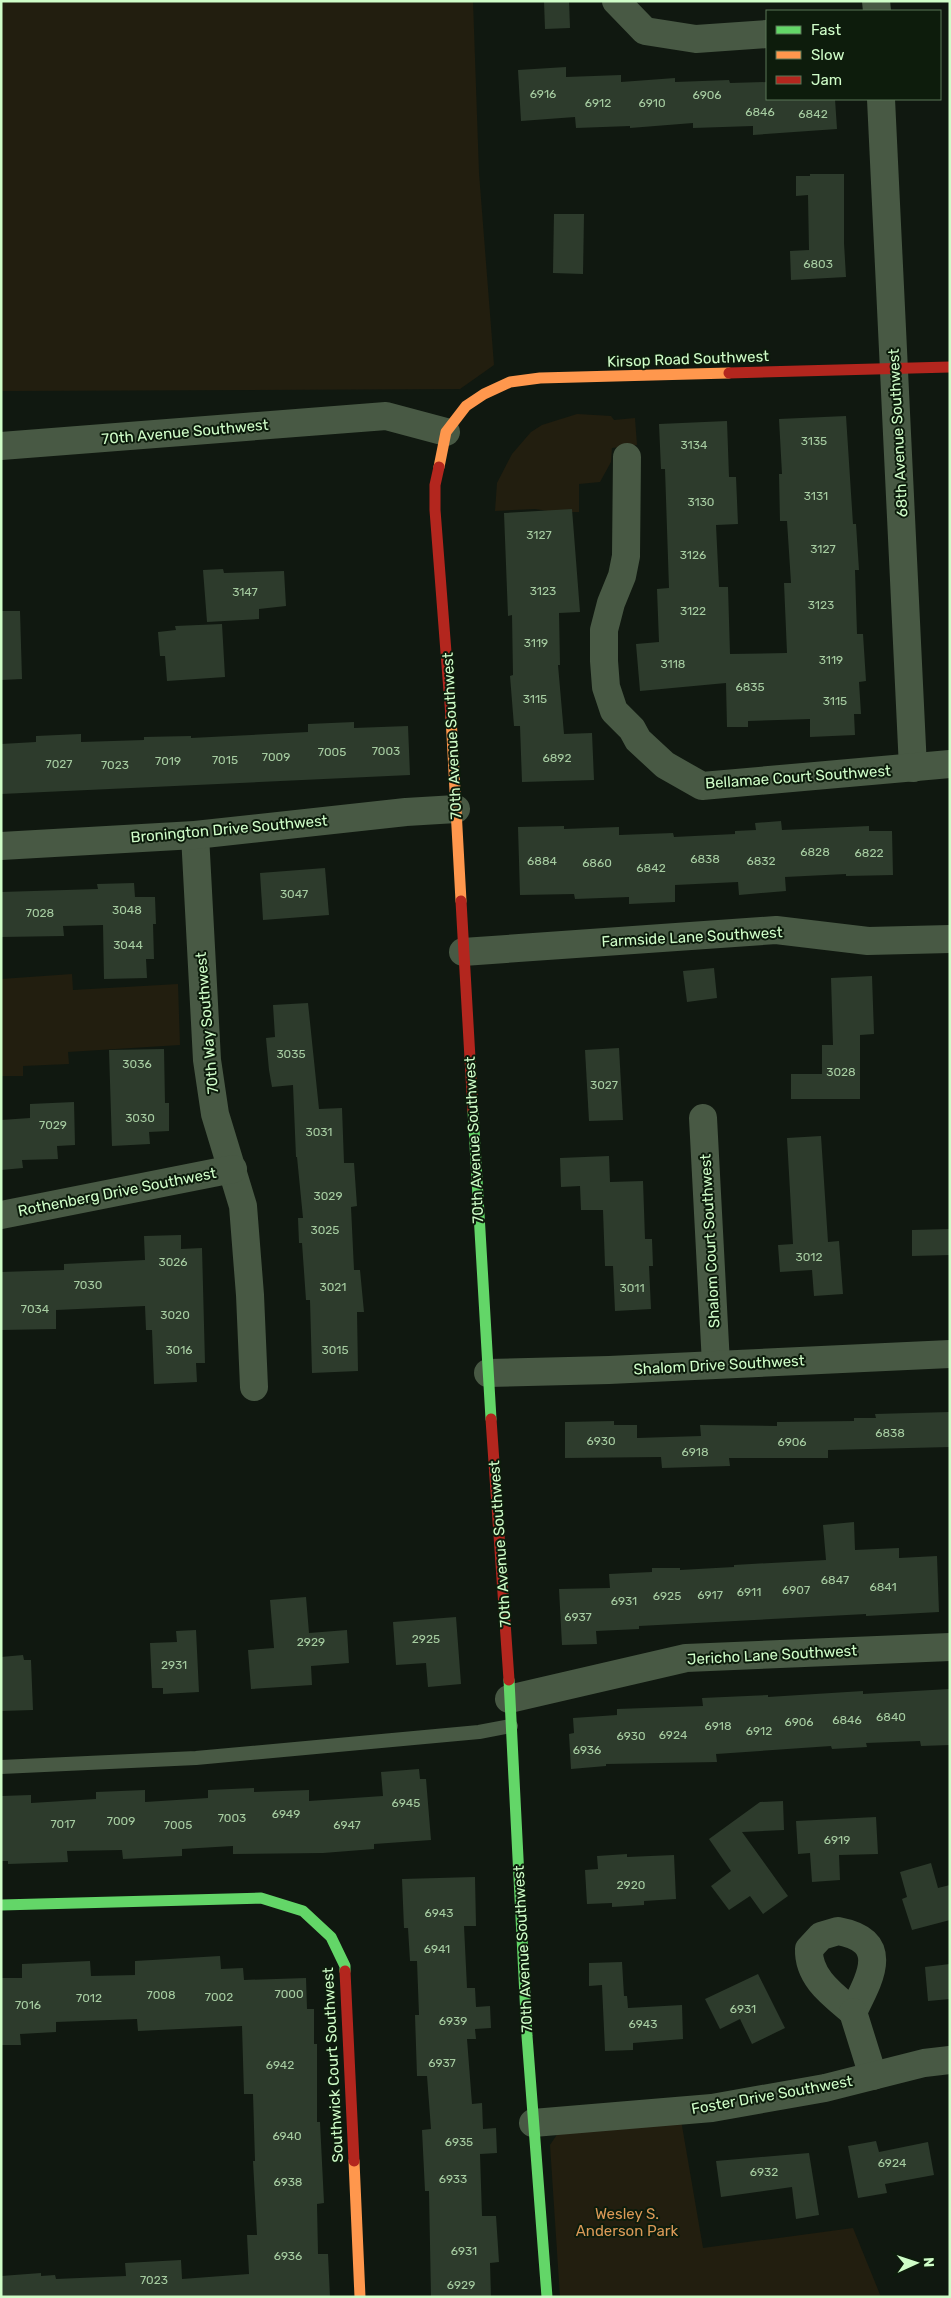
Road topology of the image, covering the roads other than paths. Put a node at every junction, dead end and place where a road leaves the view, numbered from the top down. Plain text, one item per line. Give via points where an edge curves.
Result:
1 (616, 1) edge
2 (766, 34) edge
3 (881, 100) edge
4 (950, 367) edge
5 (895, 368) junction
6 (446, 432) junction
7 (1, 446) edge
8 (627, 457) dead end
9 (950, 764) edge
10 (913, 768) junction
11 (456, 809) junction
12 (195, 835) junction
13 (1, 846) edge
14 (950, 940) edge
15 (463, 952) junction
16 (703, 1118) dead end
17 (233, 1170) junction
18 (1, 1215) edge
19 (950, 1354) edge
20 (716, 1364) junction
21 (488, 1373) junction
22 (254, 1387) dead end
23 (950, 1647) edge
24 (510, 1713) junction
25 (1, 1767) edge
26 (1, 1905) edge
27 (853, 2012) dead end
28 (950, 2060) edge
29 (873, 2076) junction
30 (533, 2123) junction
31 (360, 2297) edge
32 (547, 2297) edge

1 - 2 street via 645,31 696,39
3 - 5 street, 68th Avenue Southwest
4 - 5 street, Kirsop Road Southwest
5 - 6 street, Kirsop Road Southwest via 540,378 510,382 466,406
5 - 10 street, 68th Avenue Southwest
6 - 7 street, 70th Avenue Southwest via 386,416
6 - 11 street, 70th Avenue Southwest via 435,485 435,510
8 - 10 street, Bellamae Court Southwest via 626,556 604,630 606,687 614,711 638,740 665,765 702,786
9 - 10 street, Bellamae Court Southwest
11 - 12 street, Bronington Drive Southwest
11 - 15 street, 70th Avenue Southwest
12 - 13 street, Bronington Drive Southwest
12 - 17 street, 70th Way Southwest via 207,1060 215,1114
14 - 15 street, Farmside Lane Southwest via 868,942 776,930
15 - 21 street, 70th Avenue Southwest
16 - 20 street, Shalom Court Southwest
17 - 18 street, Rothenberg Drive Southwest
17 - 22 street, 70th Way Southwest via 243,1206
19 - 20 street, Shalom Drive Southwest
20 - 21 street, Shalom Drive Southwest
21 - 24 street, 70th Avenue Southwest
23 - 24 street, Jericho Lane Southwest via 686,1658
24 - 25 lane via 479,1732 196,1758
24 - 30 street, 70th Avenue Southwest
26 - 31 street, Southwick Court Southwest via 261,1898 303,1911 331,1937 345,1966
27 - 29 street
28 - 29 street, Foster Drive Southwest
29 - 30 street, Foster Drive Southwest via 712,2108
30 - 32 street, 70th Avenue Southwest

